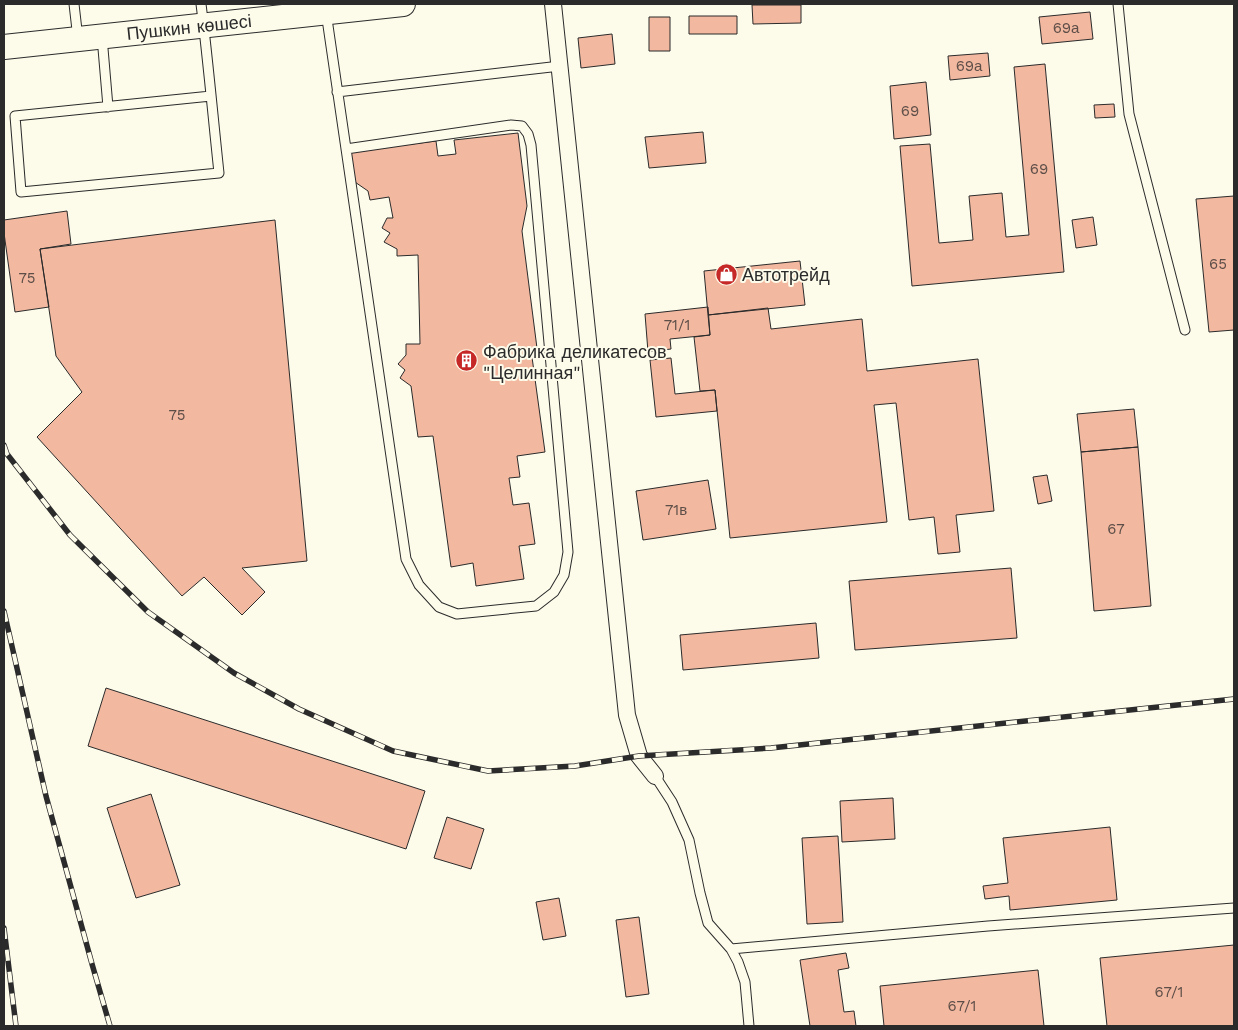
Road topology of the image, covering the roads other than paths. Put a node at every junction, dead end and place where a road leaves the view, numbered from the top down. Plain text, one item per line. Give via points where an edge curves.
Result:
1 (74, 4) edge
2 (403, 4) edge
3 (553, 4) edge
4 (1118, 4) edge
5 (326, 12) junction
6 (202, 14) edge
7 (102, 36) junction
8 (78, 39) junction
9 (4, 47) edge
10 (560, 66) junction
11 (337, 92) junction
12 (211, 96) junction
13 (108, 106) junction
14 (346, 149) junction
15 (1185, 330) dead end
16 (655, 776) joint
17 (1234, 908) edge
18 (731, 949) junction
19 (749, 1026) edge

1 - 8 lane
2 - 5 main road, Пушкин көшесі
3 - 10 street
4 - 15 lane via 1129,114
5 - 6 main road, Пушкин көшесі
5 - 11 lane
6 - 7 main road, Пушкин көшесі
6 - 12 lane
7 - 8 main road, Пушкин көшесі
7 - 13 lane
8 - 9 main road, Пушкин көшесі
10 - 11 lane
10 - 16 street via 627,716 640,756
11 - 14 lane
12 - 13 lane
12 - 13 lane via 219,173 21,192 15,116
14 - 14 lane via 406,559 419,585 439,607 457,614 536,606 554,592 564,575 568,552 528,134 522,126 511,126
16 - 18 lane via 672,802 689,840 708,923
17 - 18 lane
18 - 19 lane via 745,982

